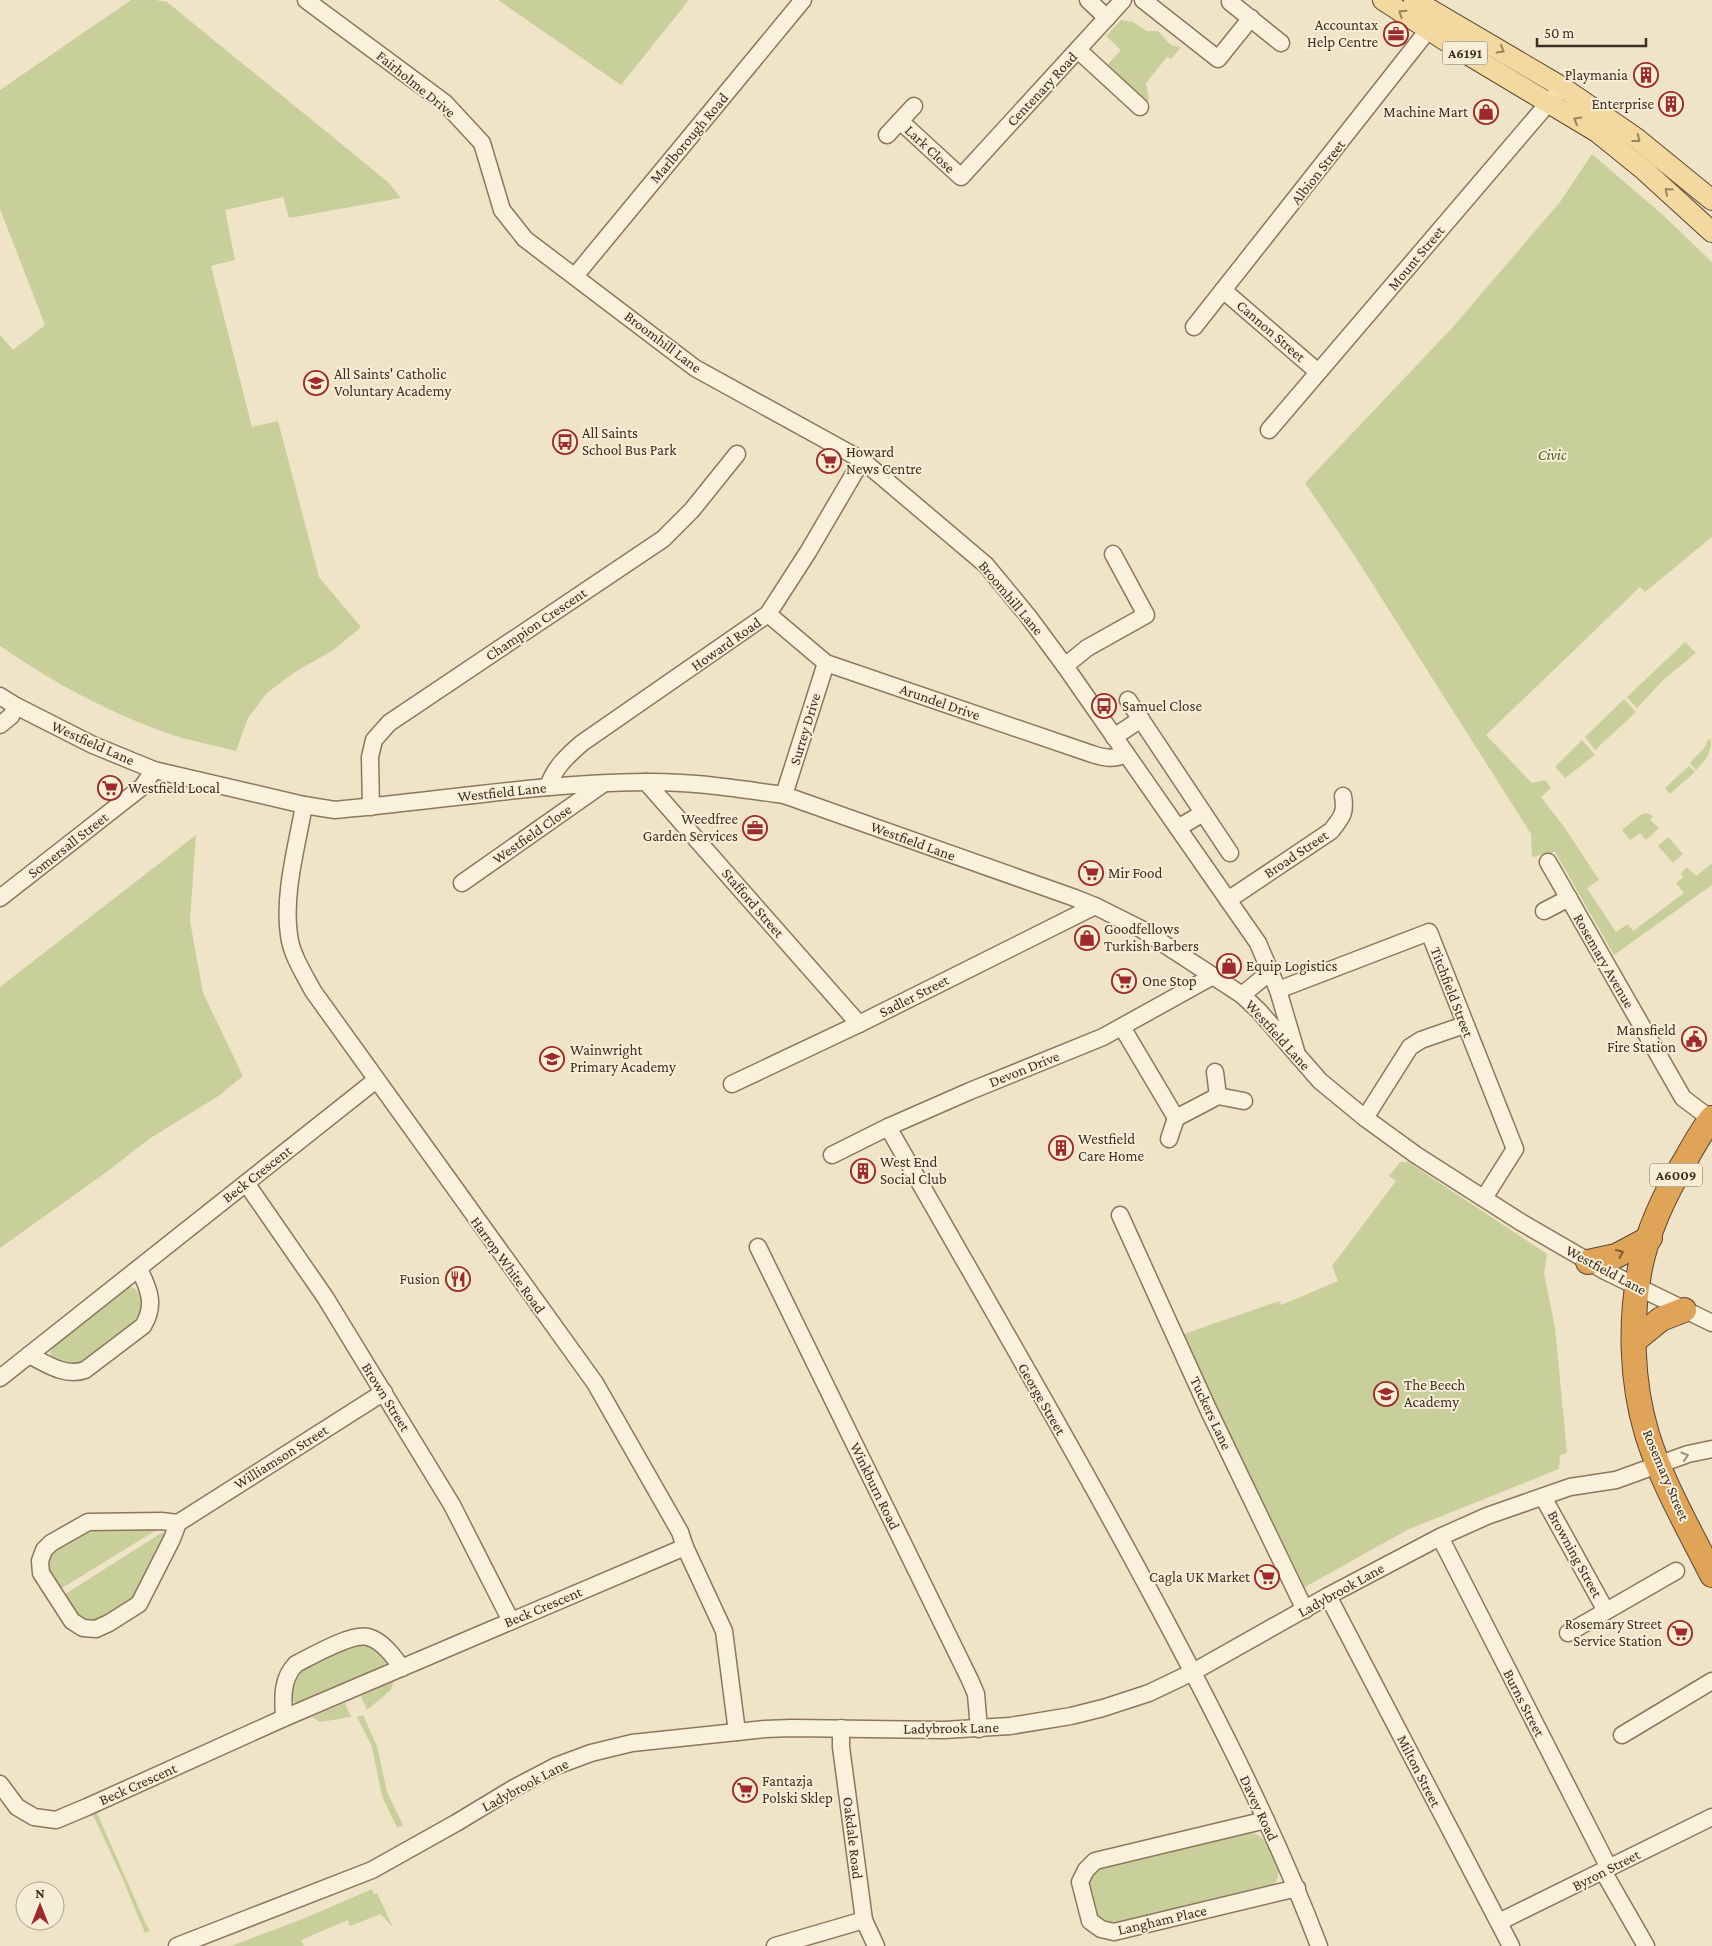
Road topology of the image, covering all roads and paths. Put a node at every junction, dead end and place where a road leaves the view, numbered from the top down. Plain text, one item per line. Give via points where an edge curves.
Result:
1 (306, 0) edge
2 (803, 0) edge
3 (1088, 0) edge
4 (1123, 0) edge
5 (1143, 0) edge
6 (1383, 0) edge
7 (1414, 0) edge
8 (1230, 2) dead end
9 (1107, 18) junction
10 (1251, 18) junction
11 (1434, 23) junction
12 (1281, 43) dead end
13 (1078, 50) junction
14 (1562, 87) junction
15 (1548, 103) junction
16 (914, 106) dead end
17 (1140, 107) dead end
18 (900, 121) junction
19 (887, 135) dead end
20 (960, 178) joint
21 (1712, 200) edge
22 (1712, 232) edge
23 (574, 276) junction
24 (1223, 290) junction
25 (1194, 327) dead end
26 (1318, 372) junction
27 (1269, 430) dead end
28 (737, 454) dead end
29 (862, 460) junction
30 (1114, 554) dead end
31 (768, 614) junction
32 (826, 663) junction
33 (1065, 666) junction
34 (0, 696) edge
35 (1128, 700) dead end
36 (16, 706) junction
37 (1140, 719) junction
38 (0, 726) edge
39 (1114, 737) junction
40 (1126, 754) junction
41 (154, 770) junction
42 (646, 782) junction
43 (603, 784) junction
44 (548, 787) junction
45 (784, 795) junction
46 (1343, 796) dead end
47 (304, 805) junction
48 (371, 806) junction
49 (1202, 812) junction
50 (1178, 828) junction
51 (1230, 854) dead end
52 (1548, 862) dead end
53 (462, 883) dead end
54 (0, 898) edge
55 (1569, 898) junction
56 (1228, 900) junction
57 (1095, 906) junction
58 (1544, 911) dead end
59 (1270, 972) junction
60 (1213, 976) junction
61 (1278, 990) junction
62 (1242, 995) junction
63 (859, 1024) junction
64 (1464, 1024) junction
65 (1122, 1027) junction
66 (1298, 1058) junction
67 (1215, 1072) dead end
68 (376, 1080) junction
69 (732, 1084) dead end
70 (1218, 1096) junction
71 (1244, 1101) dead end
72 (1176, 1118) junction
73 (1365, 1118) junction
74 (1711, 1118) edge
75 (888, 1127) junction
76 (1169, 1140) dead end
77 (832, 1155) dead end
78 (246, 1183) junction
79 (1484, 1198) junction
80 (1120, 1215) dead end
81 (1650, 1238) junction
82 (758, 1247) dead end
83 (1588, 1262) junction
84 (139, 1269) junction
85 (1637, 1287) junction
86 (1684, 1310) junction
87 (1712, 1324) edge
88 (1634, 1341) junction
89 (29, 1355) junction
90 (0, 1378) edge
91 (384, 1392) junction
92 (1712, 1449) edge
93 (1658, 1464) junction
94 (1543, 1496) junction
95 (178, 1523) junction
96 (1440, 1537) junction
97 (685, 1547) junction
98 (1676, 1571) dead end
99 (1712, 1575) edge
100 (1328, 1596) junction
101 (1305, 1610) junction
102 (1606, 1611) junction
103 (511, 1621) junction
104 (1568, 1633) dead end
105 (402, 1668) junction
106 (1193, 1672) junction
107 (1712, 1681) edge
108 (284, 1718) junction
109 (842, 1728) junction
110 (979, 1729) junction
111 (737, 1732) junction
112 (1622, 1734) dead end
113 (0, 1784) edge
114 (1266, 1820) junction
115 (1710, 1821) edge
116 (1606, 1870) junction
117 (1297, 1888) junction
118 (864, 1920) junction
119 (1500, 1922) junction
120 (187, 1944) edge
121 (775, 1946) edge
122 (876, 1946) edge
123 (1319, 1946) edge
124 (1511, 1946) edge
125 (1646, 1946) edge

1 - 23 street, Fairholme Drive via 446,103 482,143 502,210 525,239
2 - 23 street, Marlborough Road
3 - 9 street
4 - 9 street, Centenary Road
5 - 10 street via 1218,59
11 -> 6 main road, A6191
7 - 11 main road, A6191
8 - 10 street
9 - 13 street, Centenary Road
10 - 12 street
11 -> 14 main road, A6191
11 - 15 main road, A6191
11 - 24 street, Albion Street
13 - 17 street
13 - 20 street, Centenary Road
14 - 15 street, Mount Street
14 -> 21 main road, A6191 via 1636,138
22 -> 15 main road, A6191 via 1597,132
15 - 26 street, Mount Street
16 - 18 street, Lark Close
18 - 19 street, Lark Close
18 - 20 street, Lark Close
23 - 29 street, Broomhill Lane via 699,363 813,425
24 - 25 street, Albion Street
24 - 26 street, Cannon Street
26 - 27 street, Mount Street
28 - 48 street, Champion Crescent via 692,510 663,539 388,723 374,740 370,757
29 - 31 street, Howard Road
29 - 33 street, Broomhill Lane via 986,565
30 - 33 street via 1146,615 1087,648
31 - 32 street, Arundel Drive
31 - 44 street, Howard Road via 582,743 561,762
32 - 40 street, Arundel Drive via 1108,759
32 - 45 street, Surrey Drive
33 - 39 street, Broomhill Lane
34 - 36 street, Westfield Lane
35 - 37 street
36 - 38 street
36 - 41 street, Westfield Lane via 93,745
37 - 39 street
37 - 49 street
39 - 40 street, Broomhill Lane
40 - 50 street, Broomhill Lane
41 - 47 street, Westfield Lane
41 - 54 street, Somersall Street via 142,788
42 - 43 street, Westfield Lane
42 - 45 street, Westfield Lane via 687,783
42 - 63 street, Stafford Street
43 - 44 street, Westfield Lane
43 - 53 street, Westfield Close
44 - 48 street, Westfield Lane
45 - 57 street, Westfield Lane
46 - 56 street, Broad Street via 1345,808 1342,818 1331,831
47 - 48 street, Westfield Lane via 335,810
47 - 68 street, Harrop White Road via 288,899 289,936 298,963 313,991
49 - 50 street
49 - 51 street
50 - 56 street, Broomhill Lane
52 - 55 street, Rosemary Avenue
55 - 58 street, Rosemary Avenue
55 - 74 street, Rosemary Avenue via 1683,1098
56 - 59 street, Broomhill Lane via 1258,943
57 - 60 street, Westfield Lane via 1141,929
57 - 63 street, Sadler Street
59 - 61 street, Broomhill Lane
59 - 62 street
60 - 62 street, Westfield Lane
60 - 65 street, Devon Drive
61 - 64 street, Titchfield Street via 1429,932
61 - 66 street, Broomhill Lane
62 - 66 street, Westfield Lane
63 - 69 street, Sadler Street
64 - 73 street via 1410,1047
64 - 79 street, Titchfield Street via 1515,1149
65 - 72 street
65 - 75 street, Devon Drive
66 - 73 street, Westfield Lane
67 - 70 street
68 - 78 street, Beck Crescent
68 - 97 street, Harrop White Road via 594,1383 680,1532
70 - 71 street
70 - 72 street
72 - 76 street
73 - 79 street, Westfield Lane
74 - 81 highway, Rosemary Street / A6009 via 1667,1192
75 - 77 street, Devon Drive
75 - 106 street, George Street
78 - 84 street, Beck Crescent
78 - 91 street, Brown Street via 325,1297
79 - 83 street, Westfield Lane
80 - 101 street, Tuckers Lane via 1209,1411
83 -> 81 highway via 1616,1256
81 - 85 highway, Rosemary Street / A6009
82 - 110 street, Winkburn Road via 970,1680 976,1694
83 - 85 street, Westfield Lane
84 - 89 street, Beck Crescent
84 - 89 street via 152,1306 143,1326 77,1373 69,1373
85 - 86 street, Westfield Lane
85 - 88 highway, Rosemary Street / A6009
86 - 87 street, Westfield Lane
86 - 88 highway via 1661,1319
88 - 93 highway, Rosemary Street / A6009 via 1641,1409
89 - 90 street, Beck Crescent
91 - 95 street, Williamson Street
91 - 103 street, Brown Street via 452,1505
93 -> 92 street, Ladybrook Lane
93 - 94 street, Ladybrook Lane via 1616,1480 1570,1487
93 - 99 highway, Rosemary Street / A6009
94 - 96 street, Ladybrook Lane
94 - 102 street, Browning Street
95 - 95 street via 138,1604 96,1629 83,1628 72,1621 41,1573 40,1561 51,1542 88,1522
96 - 100 street, Ladybrook Lane
96 - 116 street, Burns Street
97 - 103 street, Beck Crescent
97 - 111 street, Harrop White Road via 724,1631
98 - 102 street
100 - 101 street, Ladybrook Lane
100 - 119 street, Milton Street
101 - 106 street, Ladybrook Lane
102 - 104 street
103 - 105 street, Beck Crescent
105 - 108 street, Beck Crescent
105 - 108 street via 379,1642 368,1637 354,1638 296,1664 289,1671
106 - 110 street, Ladybrook Lane via 1149,1693 1071,1716
106 - 114 street, Davey Road
107 - 112 street
108 - 113 street, Beck Crescent via 56,1820 34,1817 17,1807
109 - 110 street, Ladybrook Lane
109 - 111 street, Ladybrook Lane
109 - 118 street, Oakdale Road via 841,1747
111 - 120 street, Ladybrook Lane via 632,1744 591,1753 556,1766 372,1870
114 - 117 street, Davey Road
114 - 117 street, Langham Place via 1095,1861 1080,1882 1090,1921 1101,1929 1114,1932
115 - 116 street, Byron Street
116 - 119 street, Byron Street
116 - 125 street, Burns Street
117 - 123 street, Davey Road
118 - 121 street
118 - 122 street, Oakdale Road
119 - 124 street, Milton Street

